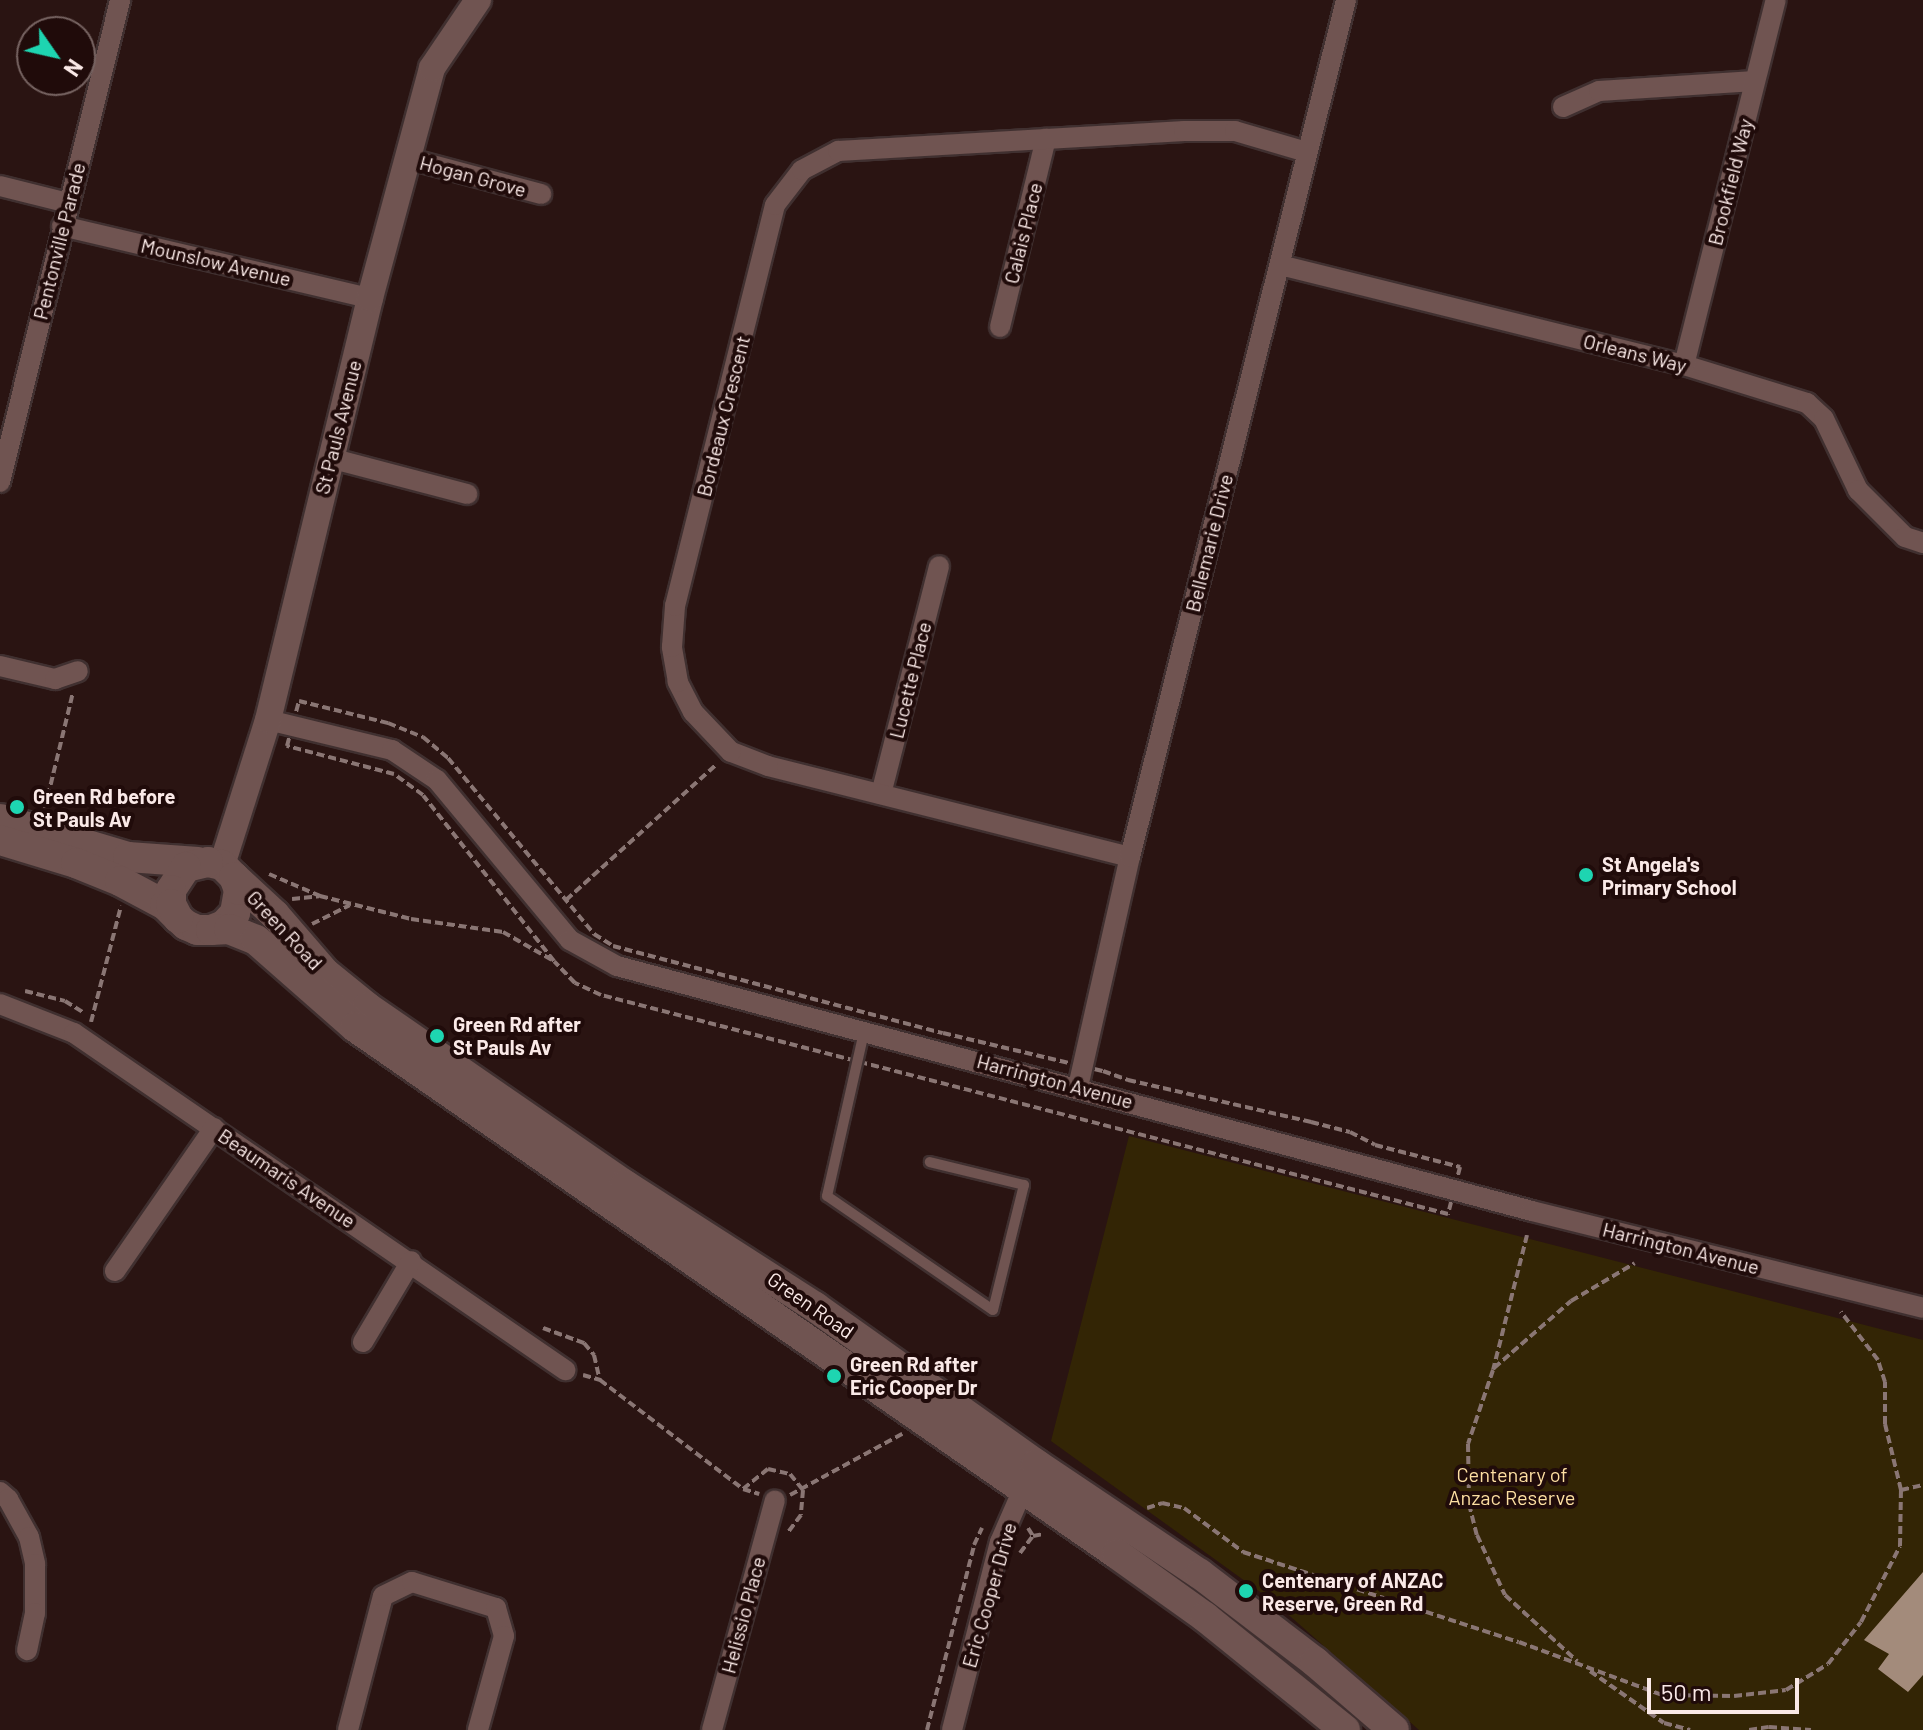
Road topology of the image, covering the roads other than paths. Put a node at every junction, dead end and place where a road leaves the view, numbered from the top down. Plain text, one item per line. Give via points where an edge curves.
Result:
1 (120, 0) edge
2 (478, 0) edge
3 (1346, 0) edge
4 (1776, 0) edge
5 (1755, 81) junction
6 (1563, 107) dead end
7 (1046, 139) junction
8 (1307, 152) junction
9 (406, 158) junction
10 (0, 186) edge
11 (541, 194) dead end
12 (68, 203) junction
13 (62, 226) junction
14 (1280, 265) junction
15 (370, 298) junction
16 (1000, 327) dead end
17 (1684, 365) junction
18 (5, 440) edge
19 (330, 458) junction
20 (0, 482) edge
21 (467, 494) dead end
22 (1923, 543) edge
23 (939, 566) dead end
24 (0, 666) edge
25 (78, 671) road end
26 (268, 720) junction
27 (881, 794) junction
28 (0, 819) edge
29 (0, 840) edge
30 (1130, 857) junction
31 (218, 868) junction
32 (178, 918) junction
33 (211, 930) junction
34 (0, 1004) edge
35 (865, 1030) junction
36 (1078, 1087) junction
37 (214, 1128) junction
38 (930, 1162) dead end
39 (411, 1261) junction
40 (115, 1271) dead end
41 (1923, 1308) edge
42 (363, 1342) dead end
43 (565, 1370) road end
44 (1029, 1476) junction
45 (0, 1492) edge
46 (775, 1500) road end
47 (27, 1650) dead end
48 (348, 1730) edge
49 (478, 1730) edge
50 (712, 1730) edge
51 (952, 1730) edge
52 (1345, 1730) edge
53 (1394, 1730) edge

1 - 12 street, Pentonville Parade
2 - 9 street, St Pauls Avenue via 432,68
3 - 8 street, Bellemarie Drive
4 - 5 street, Brookfield Way
5 - 6 street via 1599,91
5 - 17 street, Brookfield Way
7 - 8 street, Bordeaux Crescent via 1235,131
7 - 16 street, Calais Place
7 - 27 street, Bordeaux Crescent via 838,151 802,170 775,205 675,606 672,647 678,682 693,712 731,752
8 - 14 street, Bellemarie Drive
9 - 11 street, Hogan Grove
9 - 15 street, St Pauls Avenue
10 - 12 street
12 - 13 street, Pentonville Parade
13 - 15 street, Mounslow Avenue
13 - 18 street, Pentonville Parade
14 - 17 street, Orleans Way
14 - 30 street, Bellemarie Drive
15 - 19 street, St Pauls Avenue
17 - 22 street, Orleans Way via 1807,403 1824,419 1858,490 1905,537
18 - 20 street, Pentonville Parade
19 - 21 street
19 - 26 street, St Pauls Avenue
23 - 27 street, Lucette Place
24 - 25 street via 55,679
26 - 31 street, St Pauls Avenue
26 - 35 street, Harrington Avenue via 392,750 437,780 570,940 617,966
27 - 30 street, Bordeaux Crescent
28 - 31 main road via 128,857
29 - 32 main road via 120,881
30 - 36 street, Bellemarie Drive
31 - 32 main road via 186,867 171,890
31 - 33 main road via 239,890 235,913
31 - 44 main road, Green Road via 275,915 325,973 367,1007 625,1185 815,1307
32 - 33 main road via 197,930
33 - 44 main road, Green Road via 229,929 256,940 355,1027
34 - 37 street, Beaumaris Avenue via 85,1041
35 - 36 street, Harrington Avenue
35 - 38 lane via 827,1196 993,1310 1024,1185
36 - 41 street, Harrington Avenue via 1532,1211
37 - 39 street, Beaumaris Avenue
37 - 40 street
39 - 42 street
39 - 43 street, Beaumaris Avenue
44 - 51 street, Eric Cooper Drive via 1000,1542
44 - 52 main road, Green Road
44 - 53 main road, Green Road via 1200,1574
45 - 47 street via 29,1537 35,1564 35,1613
46 - 50 street, Helissio Place
48 - 49 street via 383,1596 412,1582 496,1608 504,1636

